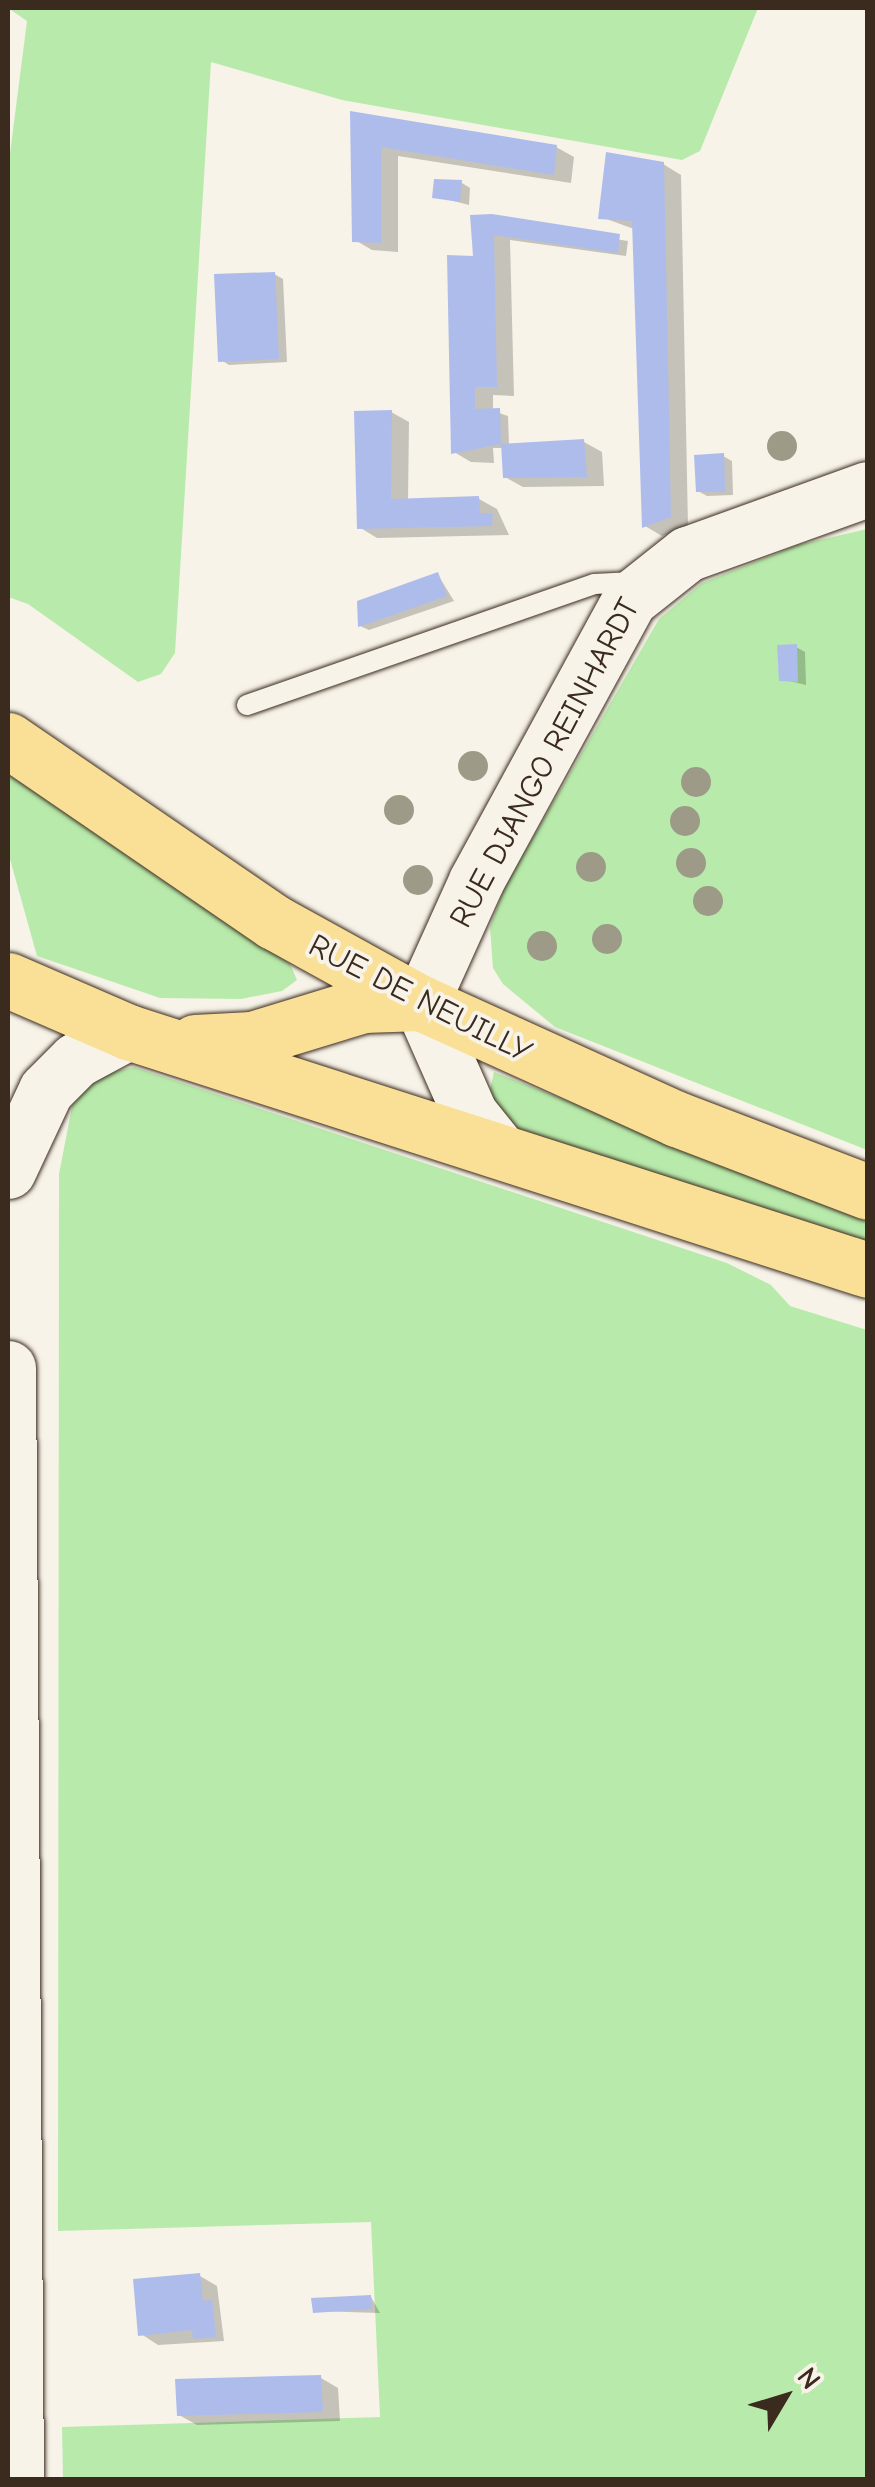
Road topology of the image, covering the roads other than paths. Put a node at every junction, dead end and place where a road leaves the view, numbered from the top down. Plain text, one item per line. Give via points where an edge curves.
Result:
1 (868, 489) edge
2 (646, 581) junction
3 (246, 705) dead end
4 (8, 740) edge
5 (8, 980) edge
6 (422, 1003) junction
7 (153, 1038) junction
8 (494, 1145) junction
9 (8, 1171) edge
10 (868, 1192) edge
11 (868, 1270) edge
12 (8, 1368) edge
13 (13, 2329) edge
14 (16, 2480) edge

1 - 2 main road, RUE DJANGO REINHARDT via 740,530
2 - 3 lane via 594,584
2 - 6 main road, RUE DJANGO REINHARDT via 629,600 476,881
4 - 6 main road, RUE DE NEUILLY via 274,922
5 - 7 main road
6 - 7 main road via 363,1005 252,1038
6 - 8 main road via 470,1114
6 - 10 main road, RUE DE NEUILLY via 622,1096
7 - 8 main road
7 - 9 main road via 76,1060 46,1090
8 - 11 main road
12 - 13 main road
13 - 14 main road

